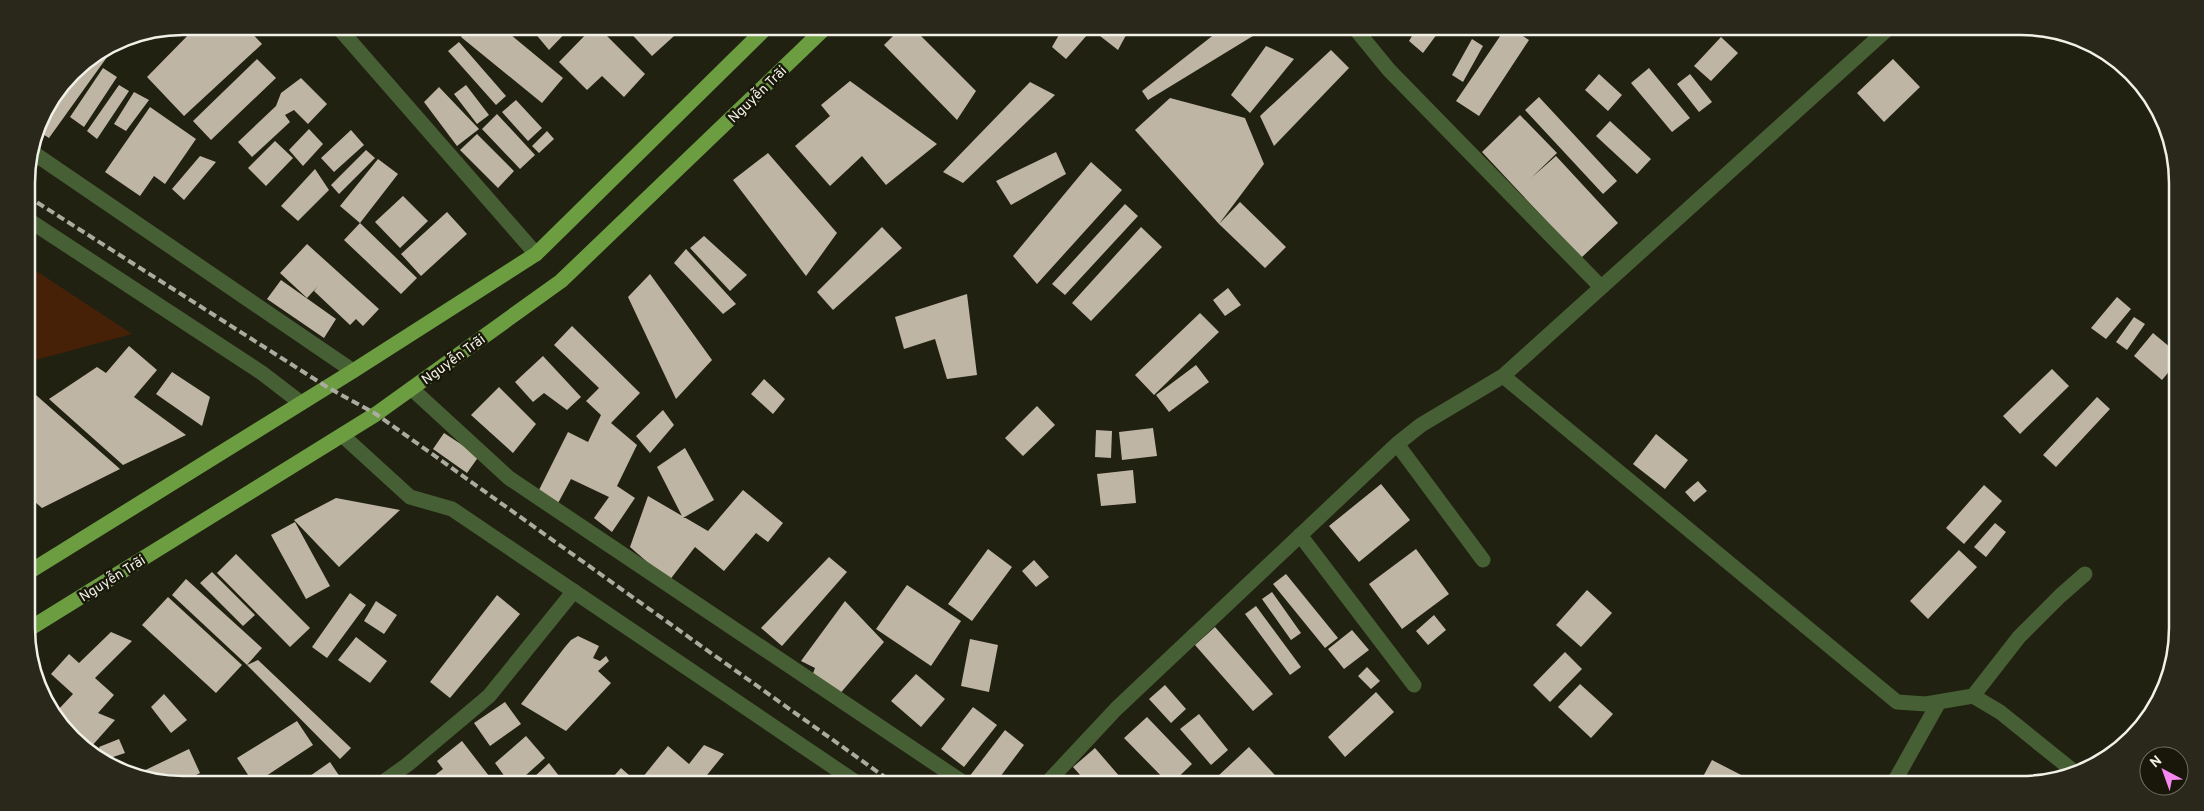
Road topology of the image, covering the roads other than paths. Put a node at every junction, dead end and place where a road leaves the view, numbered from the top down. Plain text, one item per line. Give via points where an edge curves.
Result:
1 (347, 35) edge
2 (759, 35) edge
3 (818, 35) edge
4 (1361, 35) edge
5 (1880, 35) edge
6 (38, 156) edge
7 (35, 224) edge
8 (536, 254) junction
9 (1601, 287) junction
10 (353, 370) junction
11 (1503, 376) junction
12 (412, 388) junction
13 (301, 403) junction
14 (342, 435) junction
15 (1397, 444) junction
16 (1300, 535) junction
17 (1483, 560) dead end
18 (35, 568) edge
19 (2085, 574) dead end
20 (574, 591) junction
21 (35, 625) edge
22 (1414, 685) dead end
23 (1974, 696) junction
24 (1939, 702) junction
25 (2070, 768) edge
26 (392, 776) edge
27 (847, 776) edge
28 (954, 776) edge
29 (1053, 776) edge
30 (1897, 776) edge

1 - 8 street
2 - 8 main road
3 - 12 main road, Nguyễn Trãi via 561,281
4 - 9 street via 1396,77
5 - 9 street
6 - 10 street
7 - 13 street via 262,373
8 - 10 main road
9 - 11 street
10 - 13 main road
11 - 15 street
11 - 24 street via 1897,702
12 - 14 main road, Nguyễn Trãi
12 - 28 street via 509,478
13 - 18 main road
14 - 20 street via 410,497 452,510
14 - 21 main road, Nguyễn Trãi
15 - 16 street
15 - 17 street
16 - 22 street
16 - 29 street via 1116,709
19 - 23 street via 2019,637
20 - 26 street via 489,696
20 - 27 street
23 - 24 street
23 - 25 street via 2000,712
24 - 30 street

